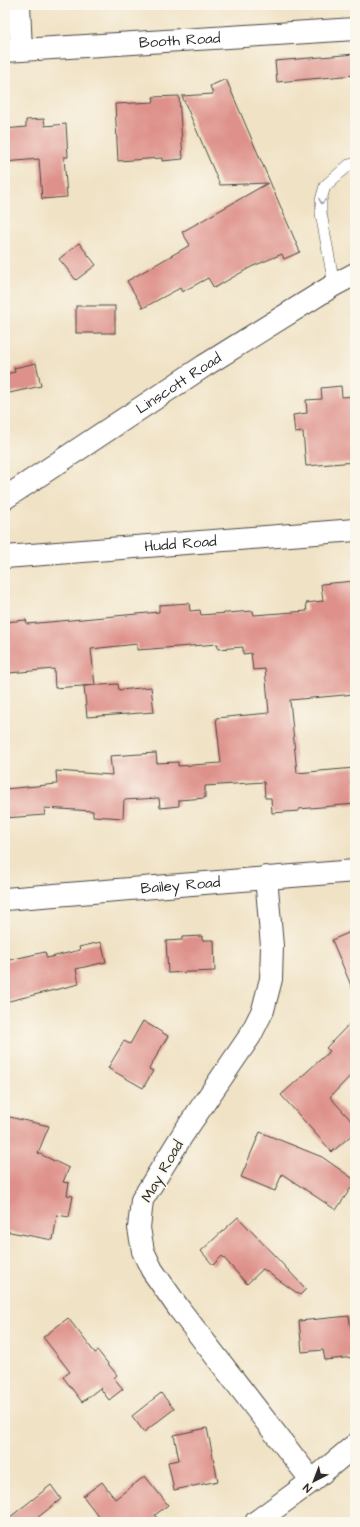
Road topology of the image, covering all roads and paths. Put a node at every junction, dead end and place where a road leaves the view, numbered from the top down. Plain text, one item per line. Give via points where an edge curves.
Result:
1 (19, 5) edge
2 (355, 28) edge
3 (13, 50) edge
4 (355, 164) edge
5 (355, 274) edge
6 (334, 284) junction
7 (5, 498) edge
8 (355, 530) edge
9 (5, 557) edge
10 (355, 870) edge
11 (266, 878) junction
12 (5, 899) edge
13 (355, 1445) edge
14 (312, 1482) junction
15 (256, 1522) edge

1 - 3 street
2 - 3 street, Booth Road
4 -> 6 lane via 349,165 325,186 321,200
5 - 6 street, Linscott Road
6 - 7 street, Linscott Road via 204,366
8 - 9 street, Hudd Road
10 - 11 street, Bailey Road
11 - 12 street, Bailey Road
11 - 14 street, May Road via 272,946 271,979 263,1010 250,1036 183,1134 142,1200 139,1228 143,1251 152,1270
13 - 14 street
14 - 15 street

